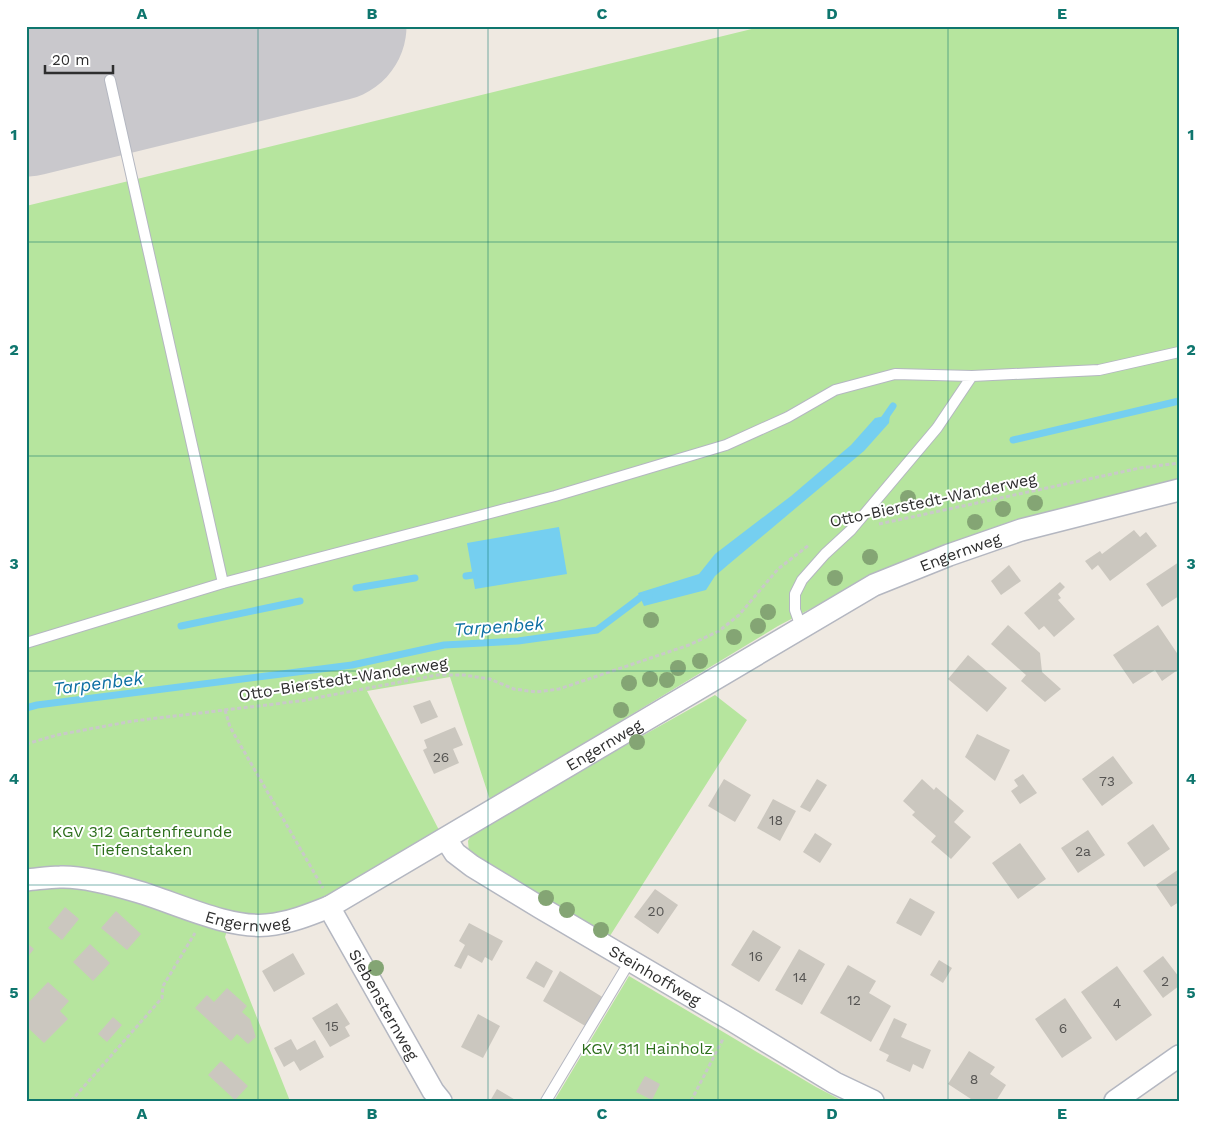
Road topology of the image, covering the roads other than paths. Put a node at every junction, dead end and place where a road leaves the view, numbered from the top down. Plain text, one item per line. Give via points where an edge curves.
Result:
1 (110, 80) dead end
2 (1179, 352) edge
3 (972, 376) junction
4 (1179, 490) edge
5 (224, 583) junction
6 (801, 627) junction
7 (26, 643) edge
8 (446, 839) junction
9 (26, 880) edge
10 (329, 907) junction
11 (630, 961) junction
12 (1179, 1056) edge
13 (441, 1101) edge
14 (546, 1101) edge
15 (873, 1101) edge
16 (1115, 1101) edge

1 - 5 lane
2 - 3 lane via 1099,370
3 - 5 lane via 895,374 835,390 788,417 726,445 555,496
3 - 6 lane via 937,428 852,530 802,580 795,594 795,610
4 - 6 street, Engernweg via 1021,530 949,555 874,585
5 - 7 lane
6 - 8 street, Engernweg
8 - 10 street, Engernweg
8 - 11 street, Steinhoffweg via 456,853 472,866
9 - 10 street, Engernweg via 62,877 96,881 244,924 290,922
10 - 13 street, Siebensternweg
11 - 14 lane
11 - 15 street, Steinhoffweg via 835,1083
12 - 16 street

